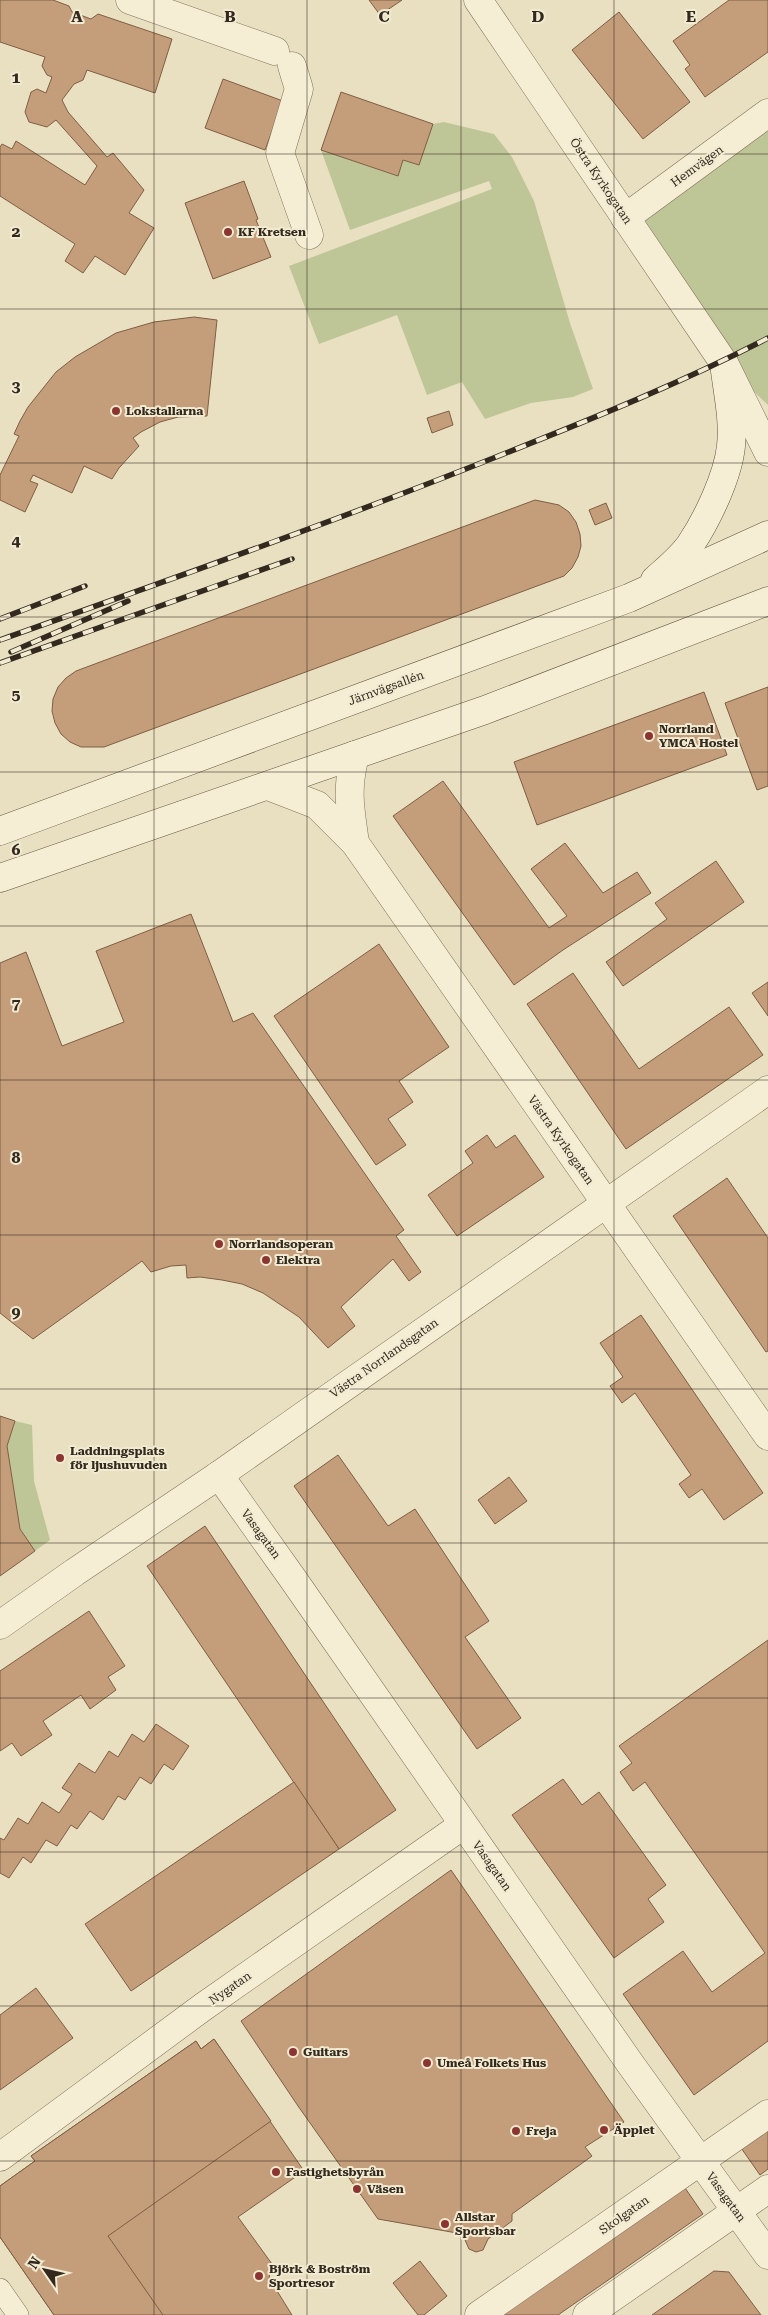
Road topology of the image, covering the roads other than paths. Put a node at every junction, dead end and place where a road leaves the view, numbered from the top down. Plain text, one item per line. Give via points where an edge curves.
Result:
1 (130, 0) edge
2 (478, 0) edge
3 (768, 113) edge
4 (625, 218) junction
5 (309, 235) dead end
6 (724, 363) junction
7 (768, 405) edge
8 (768, 452) edge
9 (768, 535) edge
10 (629, 598) junction
11 (768, 601) edge
12 (355, 755) junction
13 (268, 786) junction
14 (0, 831) edge
15 (355, 843) junction
16 (0, 878) edge
17 (768, 1090) edge
18 (606, 1204) junction
19 (768, 1436) edge
20 (219, 1475) junction
21 (0, 1625) edge
22 (463, 1825) junction
23 (768, 2114) edge
24 (0, 2157) edge
25 (700, 2162) junction
26 (768, 2189) edge
27 (736, 2211) junction
28 (768, 2255) edge
29 (0, 2289) edge
30 (18, 2315) edge
31 (479, 2315) edge
32 (586, 2315) edge

1 - 5 street via 284,58 299,89 280,153
2 - 4 street, Östra Kyrkogatan
3 - 4 street, Hemvägen
4 - 6 street, Östra Kyrkogatan
6 - 7 street, Östra Kyrkogatan
6 - 8 street, Östra Kyrkogatan
6 - 10 street via 731,447 715,496 690,545
9 - 10 street, Järnvägsallén
10 - 14 street, Järnvägsallén
11 - 12 street via 485,710
12 - 13 street
12 - 15 street, Västra Kyrkogatan via 348,795
13 - 15 street, Västra Kyrkogatan via 317,805
13 - 16 street
15 - 18 street, Västra Kyrkogatan
17 - 18 street, Västra Norrlandsgatan
18 - 19 street, Västra Kyrkogatan
18 - 20 street, Västra Norrlandsgatan
20 - 21 street, Västra Norrlandsgatan
20 - 22 street, Vasagatan
22 - 24 street, Nygatan via 203,2007
22 - 25 street, Vasagatan
23 - 25 street, Skolgatan
25 - 27 street, Vasagatan
25 - 31 street, Skolgatan
26 - 27 street
27 - 28 street, Vasagatan
27 - 32 street
29 - 30 street

